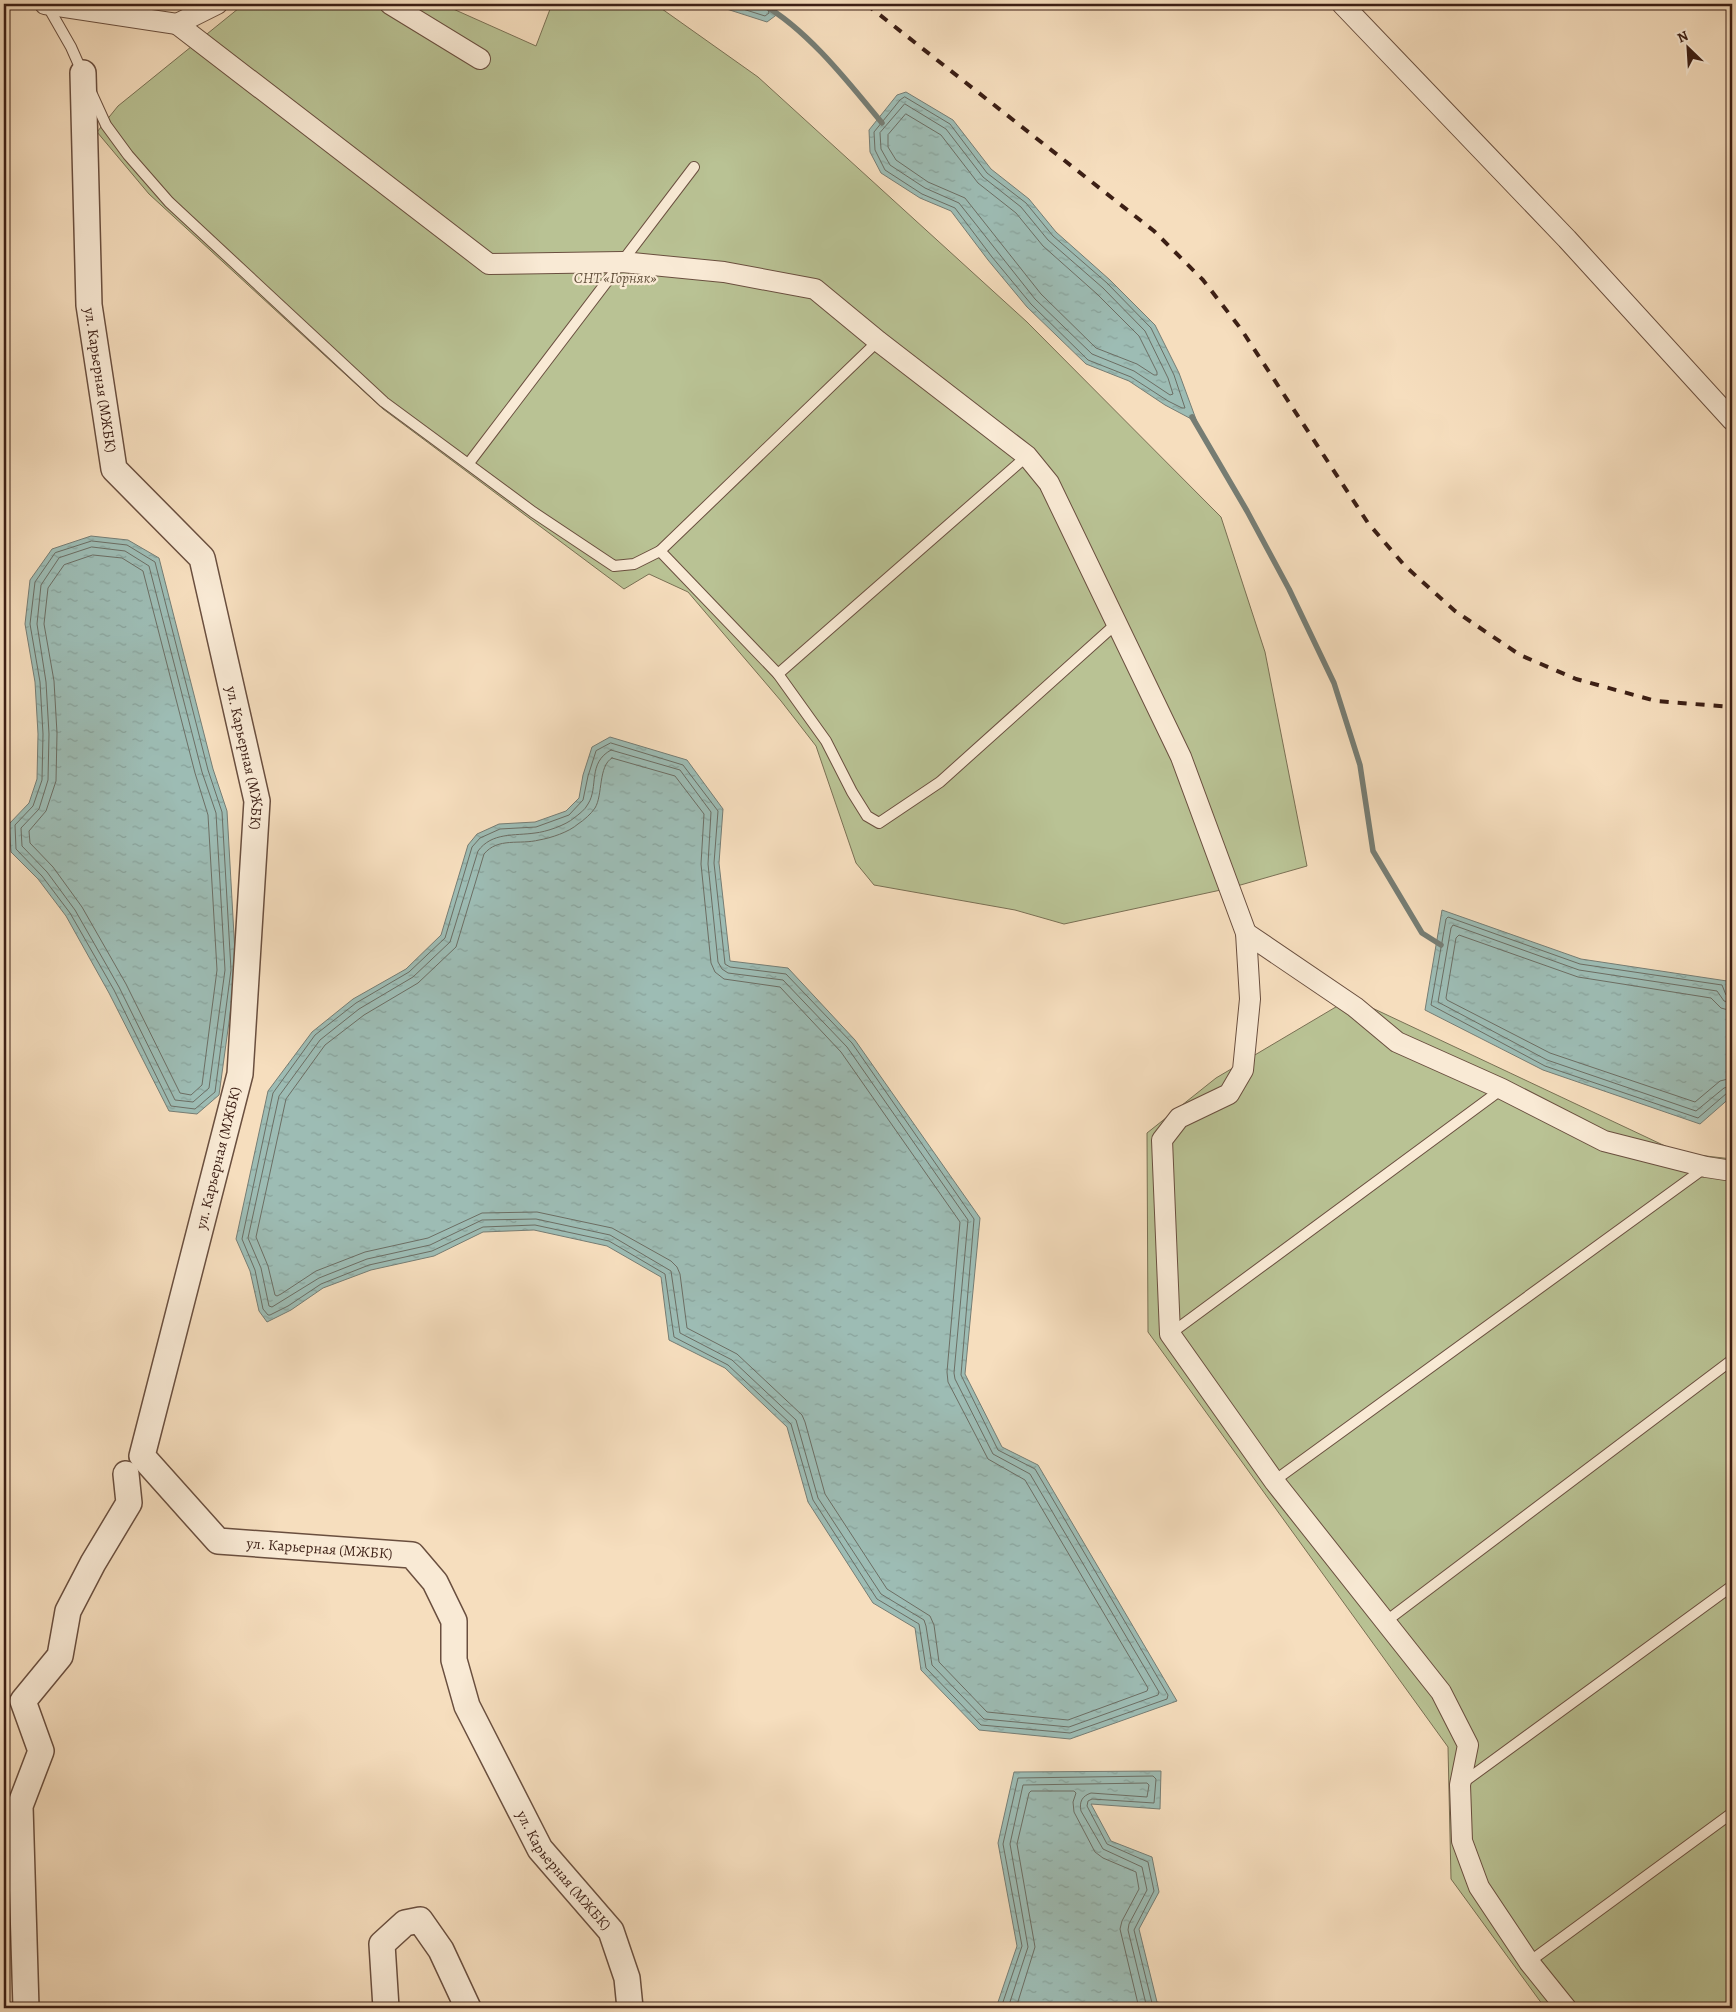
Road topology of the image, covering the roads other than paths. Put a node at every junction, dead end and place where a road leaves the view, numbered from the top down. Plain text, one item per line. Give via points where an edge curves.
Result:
1 (46, 4) edge
2 (216, 4) edge
3 (390, 4) edge
4 (1342, 4) edge
5 (177, 24) junction
6 (480, 59) dead end
7 (83, 74) junction
8 (694, 168) dead end
9 (622, 262) junction
10 (878, 341) junction
11 (1732, 420) edge
12 (1027, 456) junction
13 (469, 463) junction
14 (660, 551) junction
15 (1117, 623) junction
16 (778, 674) junction
17 (1246, 933) junction
18 (1502, 1089) junction
19 (1706, 1167) junction
20 (1732, 1171) edge
21 (1170, 1334) junction
22 (1732, 1360) edge
23 (126, 1474) dead end
24 (1274, 1481) junction
25 (1732, 1586) edge
26 (1385, 1622) junction
27 (1460, 1784) junction
28 (1732, 1813) edge
29 (1529, 1962) junction
30 (26, 2008) edge
31 (386, 2008) edge
32 (468, 2008) edge
33 (630, 2008) edge
34 (1566, 2008) edge

1 - 5 street
1 - 7 lane
2 - 5 street
3 - 6 street
4 - 11 street via 1567,238
5 - 9 street via 489,264
7 - 13 lane via 106,125 169,202 384,402
7 - 33 street, ул. Карьерная (МЖБК) via 89,305 114,469 202,558 257,800 240,1074 142,1456 218,1541 412,1555 430,1575 454,1621 454,1660 467,1706 540,1849 611,1931 627,1978
8 - 9 lane
9 - 10 street via 724,272 815,289
9 - 13 lane
10 - 12 street
10 - 14 lane
12 - 15 street via 1048,483
12 - 16 lane
13 - 14 lane via 533,512 614,566 634,564
14 - 16 lane
15 - 16 lane via 940,782 879,823 867,816 826,741
15 - 17 street via 1181,757
17 - 18 street via 1355,1007 1397,1042
17 - 21 street via 1250,999 1243,1070 1229,1094 1180,1118 1162,1140
18 - 19 street via 1604,1141
18 - 21 lane
19 - 20 street
19 - 24 lane
21 - 24 street
22 - 26 lane
23 - 30 street via 129,1503 68,1611 60,1656 23,1701 41,1751 20,1806
24 - 26 street
25 - 27 lane
26 - 27 street via 1441,1692 1468,1745
27 - 29 street via 1462,1841 1479,1888
28 - 29 lane
29 - 34 street
31 - 32 street via 382,1944 404,1923 420,1920 441,1950

